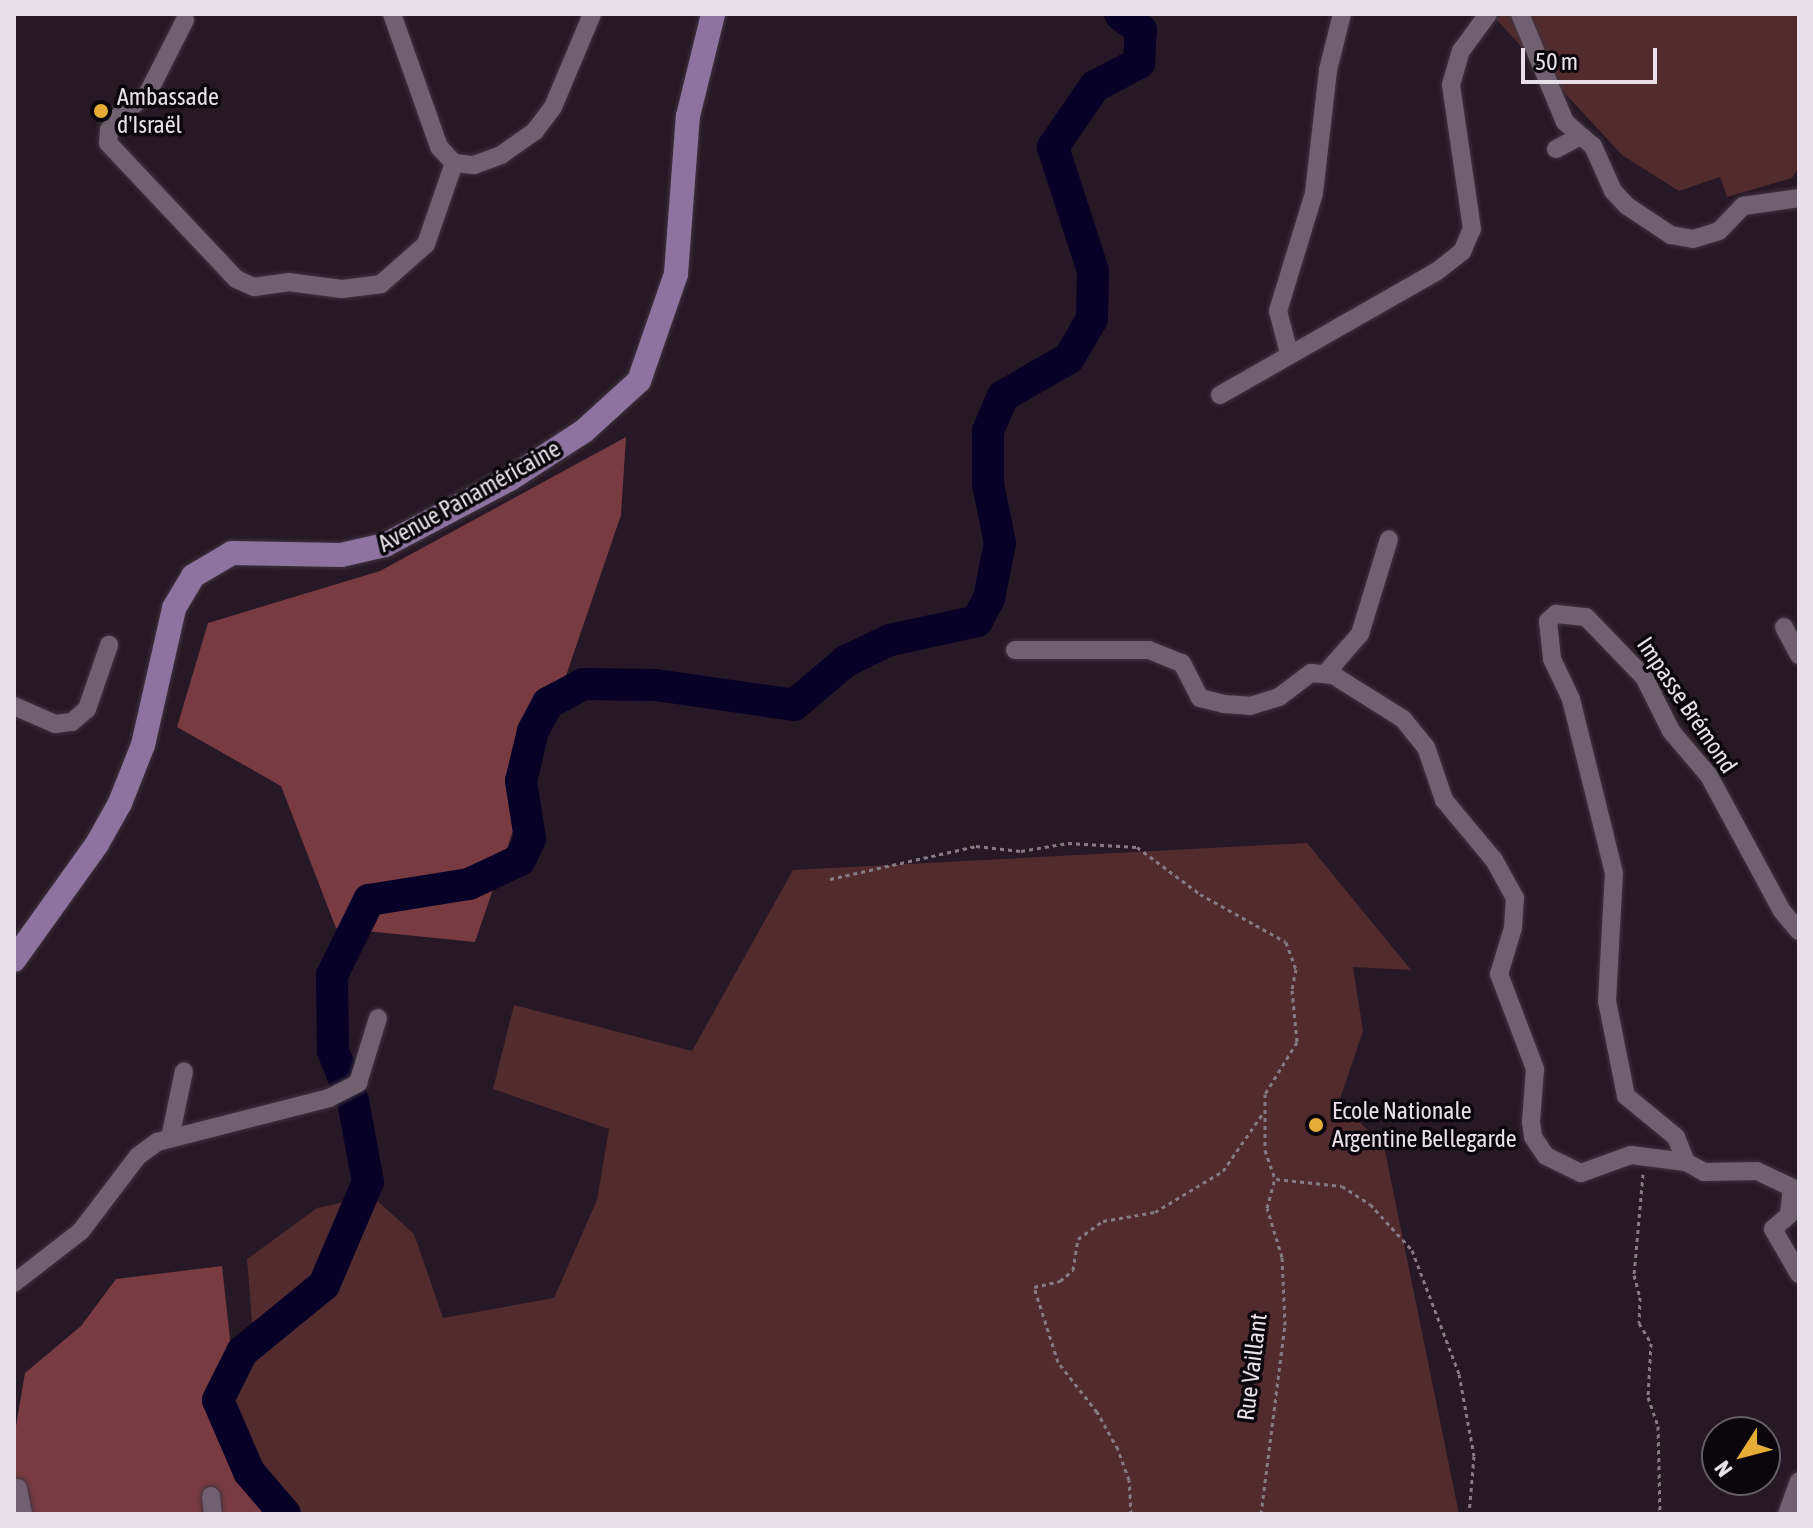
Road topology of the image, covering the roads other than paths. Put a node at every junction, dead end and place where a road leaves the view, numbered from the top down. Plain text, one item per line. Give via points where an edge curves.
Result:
1 (392, 14) edge
2 (592, 14) edge
3 (713, 14) edge
4 (1342, 14) edge
5 (1488, 14) edge
6 (1520, 14) edge
7 (185, 20) dead end
8 (1580, 136) junction
9 (1556, 149) dead end
10 (454, 163) junction
11 (1799, 198) edge
12 (1289, 353) junction
13 (1220, 395) dead end
14 (1389, 539) dead end
15 (1784, 627) dead end
16 (109, 645) dead end
17 (1015, 650) dead end
18 (1799, 655) edge
19 (1325, 674) junction
20 (14, 706) edge
21 (1799, 931) edge
22 (17, 947) edge
23 (378, 1018) dead end
24 (184, 1071) dead end
25 (170, 1138) junction
26 (1686, 1162) junction
27 (1799, 1192) edge
28 (1799, 1274) edge
29 (14, 1283) edge
30 (1799, 1481) edge
31 (18, 1488) dead end
32 (23, 1514) edge
33 (1787, 1514) edge

1 - 10 street via 426,120
2 - 10 street via 553,107 535,131 501,155 474,165
3 - 22 main road, Avenue Panaméricaine via 688,116 676,274 656,346 639,381 584,431 510,479 385,545 341,555 232,553 193,576 174,608 143,745 120,803 97,844
4 - 12 street via 1328,70 1314,193 1278,311
5 - 12 street via 1461,51 1451,85 1472,229 1462,252 1436,272
6 - 8 street via 1553,100
7 - 10 street via 147,95 121,114 109,130 108,143 236,279 254,287 288,282 342,289 381,284 426,244
8 - 9 street
8 - 11 street via 1593,146 1613,191 1671,235 1693,239 1719,231 1743,206
12 - 13 street
14 - 19 street via 1360,634
15 - 18 street
16 - 20 street via 87,709 72,722 55,724
17 - 19 street via 1149,650 1182,663 1200,698 1224,704 1250,706 1279,697 1311,673
19 - 26 street via 1403,719 1426,747 1444,800 1494,860 1515,898 1513,928 1499,974 1532,1058 1533,1137 1546,1156 1581,1173 1631,1155
21 - 26 street, Impasse Brémond via 1782,911 1709,776 1671,731 1644,677 1586,617 1556,614 1548,621 1552,659 1571,699 1614,873 1607,1001 1626,1096 1676,1137
23 - 25 street via 358,1083 329,1098
24 - 25 street
25 - 29 street via 138,1156 81,1231
26 - 27 street via 1704,1172 1767,1173
27 - 28 street via 1791,1196 1789,1215 1773,1229
30 - 33 street
31 - 32 street

